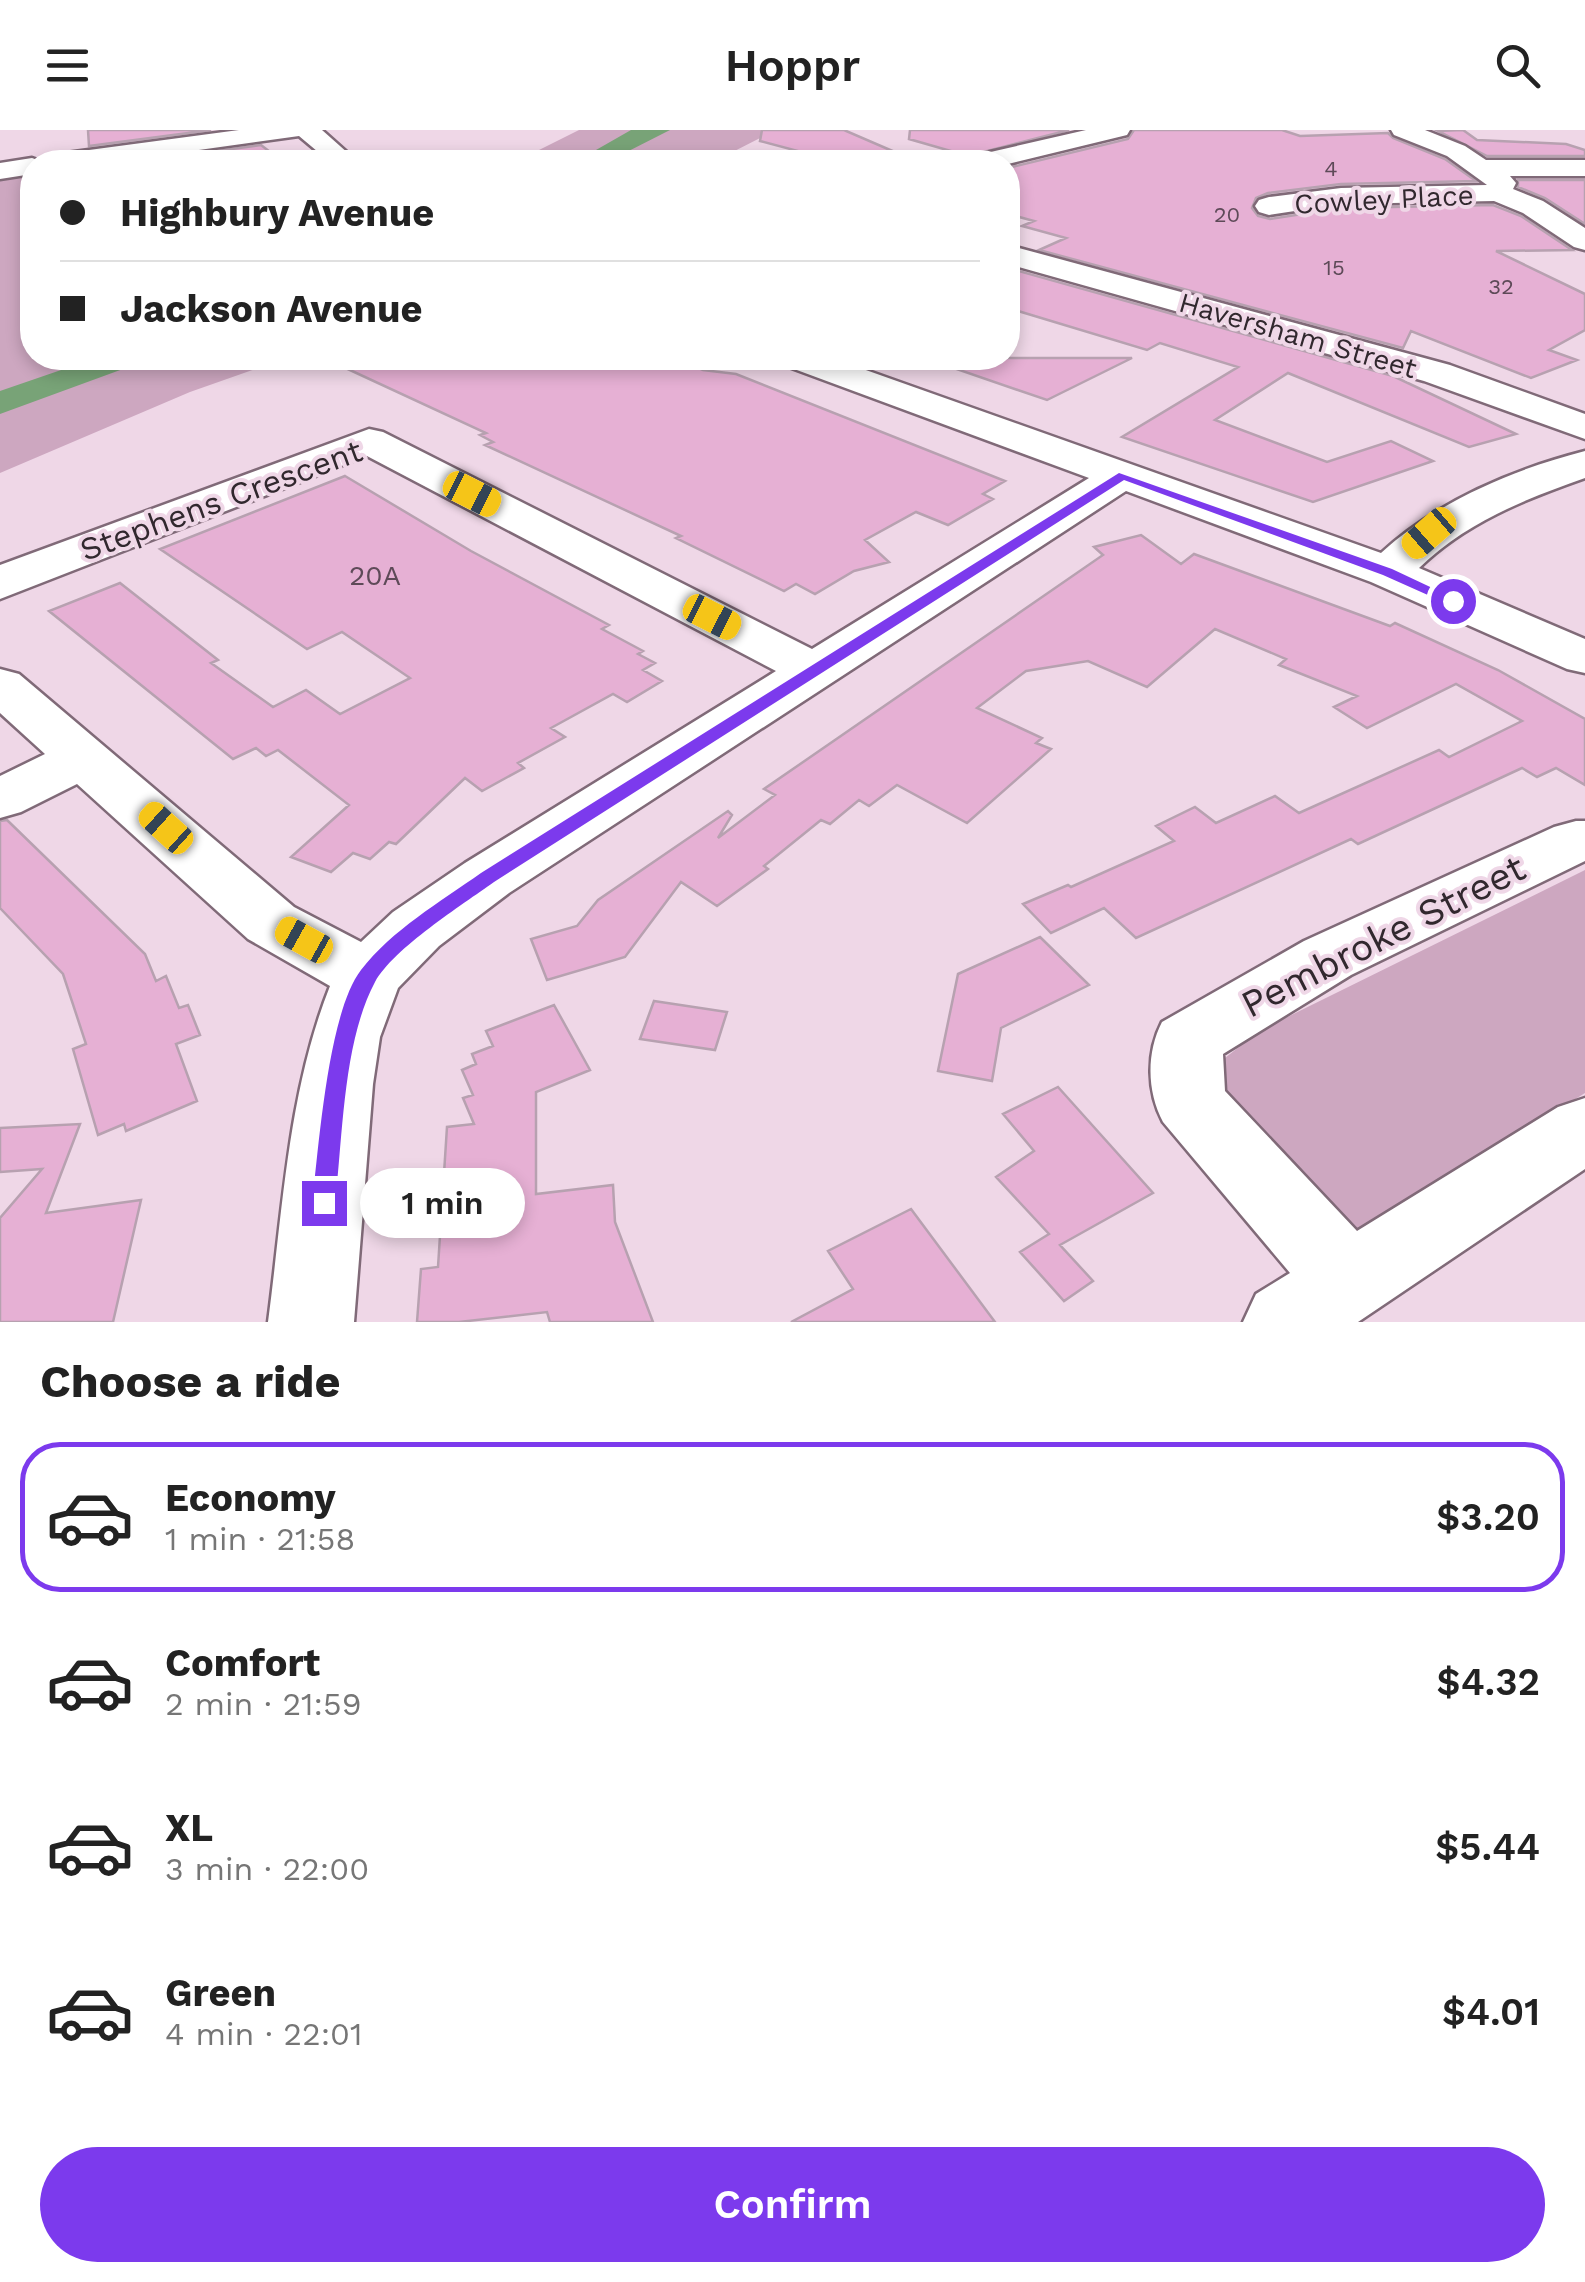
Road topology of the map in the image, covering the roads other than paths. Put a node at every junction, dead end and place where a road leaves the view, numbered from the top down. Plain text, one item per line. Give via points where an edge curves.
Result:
1 (296, 130) edge
2 (307, 130) edge
3 (1118, 130) edge
4 (1404, 130) edge
5 (148, 150) edge
6 (331, 150) edge
7 (1020, 153) edge
8 (1585, 168) edge
9 (1491, 181) junction
10 (1270, 206) dead end
11 (1585, 241) edge
12 (1020, 257) edge
13 (832, 370) edge
14 (1585, 427) edge
15 (1585, 464) edge
16 (1123, 475) junction
17 (1388, 572) junction
18 (0, 585) edge
19 (1585, 658) edge
20 (814, 670) junction
21 (0, 685) edge
22 (86, 757) junction
23 (0, 799) edge
24 (1585, 841) edge
25 (368, 976) junction
26 (1585, 1129) edge
27 (1318, 1302) edge
28 (311, 1322) edge

1 - 5 street
2 - 6 street
3 - 7 street
4 - 9 street via 1456,151
8 - 9 street, Cowley Place
9 - 10 street, Cowley Place
9 - 11 street
12 - 14 street, Haversham Street via 1437,374
13 - 16 street
15 - 17 street via 1461,512
16 - 17 street
16 - 20 street
17 - 19 street
18 - 20 street, Stephens Crescent via 369,441
20 - 25 street via 487,878 416,929
21 - 22 street
22 - 23 street
22 - 25 street via 271,923
24 - 27 street, Pembroke Street via 1337,952 1187,1042 1189,1102
25 - 28 street via 336,1084
26 - 27 street

